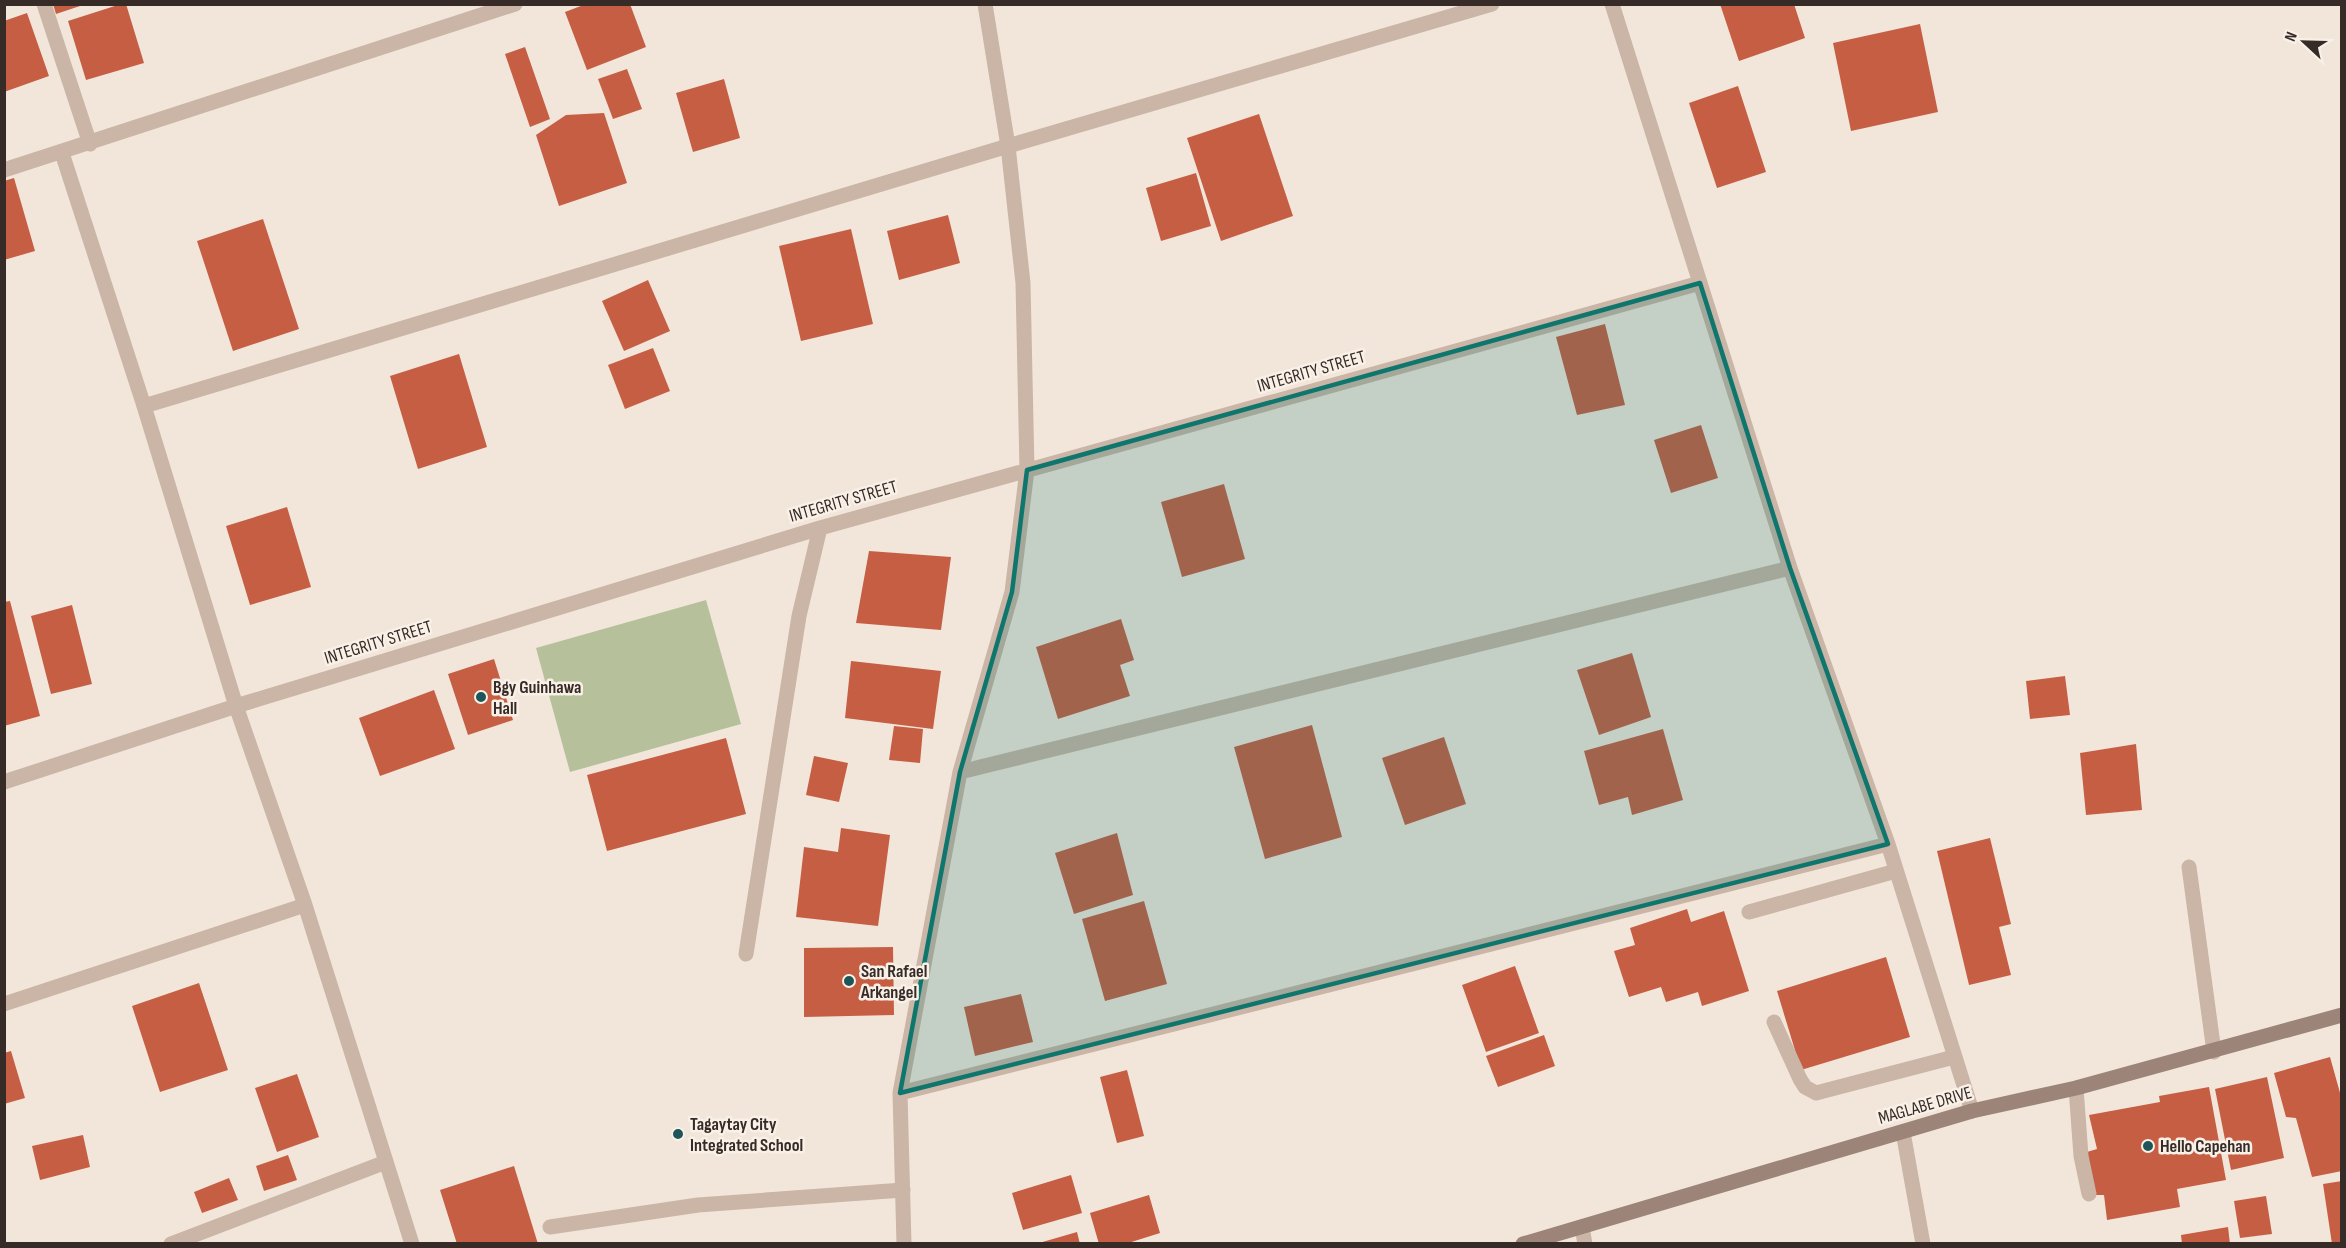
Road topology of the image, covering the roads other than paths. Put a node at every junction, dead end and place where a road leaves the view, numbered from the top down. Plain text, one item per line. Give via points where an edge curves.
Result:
1 (44, 4) edge
2 (515, 4) edge
3 (985, 4) edge
4 (1492, 4) edge
5 (1612, 4) edge
6 (90, 144) junction
7 (1008, 146) junction
8 (62, 153) junction
9 (4, 170) edge
10 (1700, 283) junction
11 (144, 406) junction
12 (1027, 470) junction
13 (820, 528) junction
14 (1790, 568) junction
15 (236, 706) junction
16 (960, 772) junction
17 (4, 782) edge
18 (1888, 844) junction
19 (2189, 867) dead end
20 (1896, 871) junction
21 (304, 905) junction
22 (1749, 912) dead end
23 (746, 954) dead end
24 (4, 1004) edge
25 (2342, 1015) edge
26 (1774, 1022) dead end
27 (2214, 1052) junction
28 (1954, 1057) junction
29 (2076, 1088) junction
30 (900, 1093) junction
31 (1972, 1111) junction
32 (1903, 1132) junction
33 (386, 1162) junction
34 (903, 1190) junction
35 (2089, 1194) dead end
36 (550, 1227) dead end
37 (1582, 1227) junction
38 (171, 1244) edge
39 (412, 1244) edge
40 (904, 1244) edge
41 (1523, 1244) edge
42 (1585, 1244) edge
43 (1923, 1244) edge

1 - 6 street
2 - 6 street
3 - 7 street
4 - 7 street
5 - 10 street
6 - 8 street
7 - 11 street
7 - 12 street via 1023,283
8 - 9 street
8 - 11 street
10 - 12 street, INTEGRITY STREET
10 - 14 street
11 - 15 street
12 - 13 street, INTEGRITY STREET
12 - 16 street via 1012,592
13 - 15 street, INTEGRITY STREET
13 - 23 street via 799,616
14 - 16 street
14 - 18 street
15 - 17 street, INTEGRITY STREET
15 - 21 street
16 - 30 street
18 - 20 street
18 - 30 street
19 - 27 street
20 - 22 street
20 - 28 street
21 - 24 street
21 - 33 street
25 - 27 main road, MAGLABE DRIVE
26 - 28 street via 1800,1079 1816,1093
27 - 29 main road, MAGLABE DRIVE
28 - 31 street
29 - 31 main road, MAGLABE DRIVE
29 - 35 street via 2081,1156
30 - 34 street
31 - 32 main road, MAGLABE DRIVE
32 - 37 main road, MAGLABE DRIVE
32 - 43 street
33 - 38 street
33 - 39 street
34 - 36 street via 698,1205
34 - 40 street
37 - 41 main road, MAGLABE DRIVE
37 - 42 street

